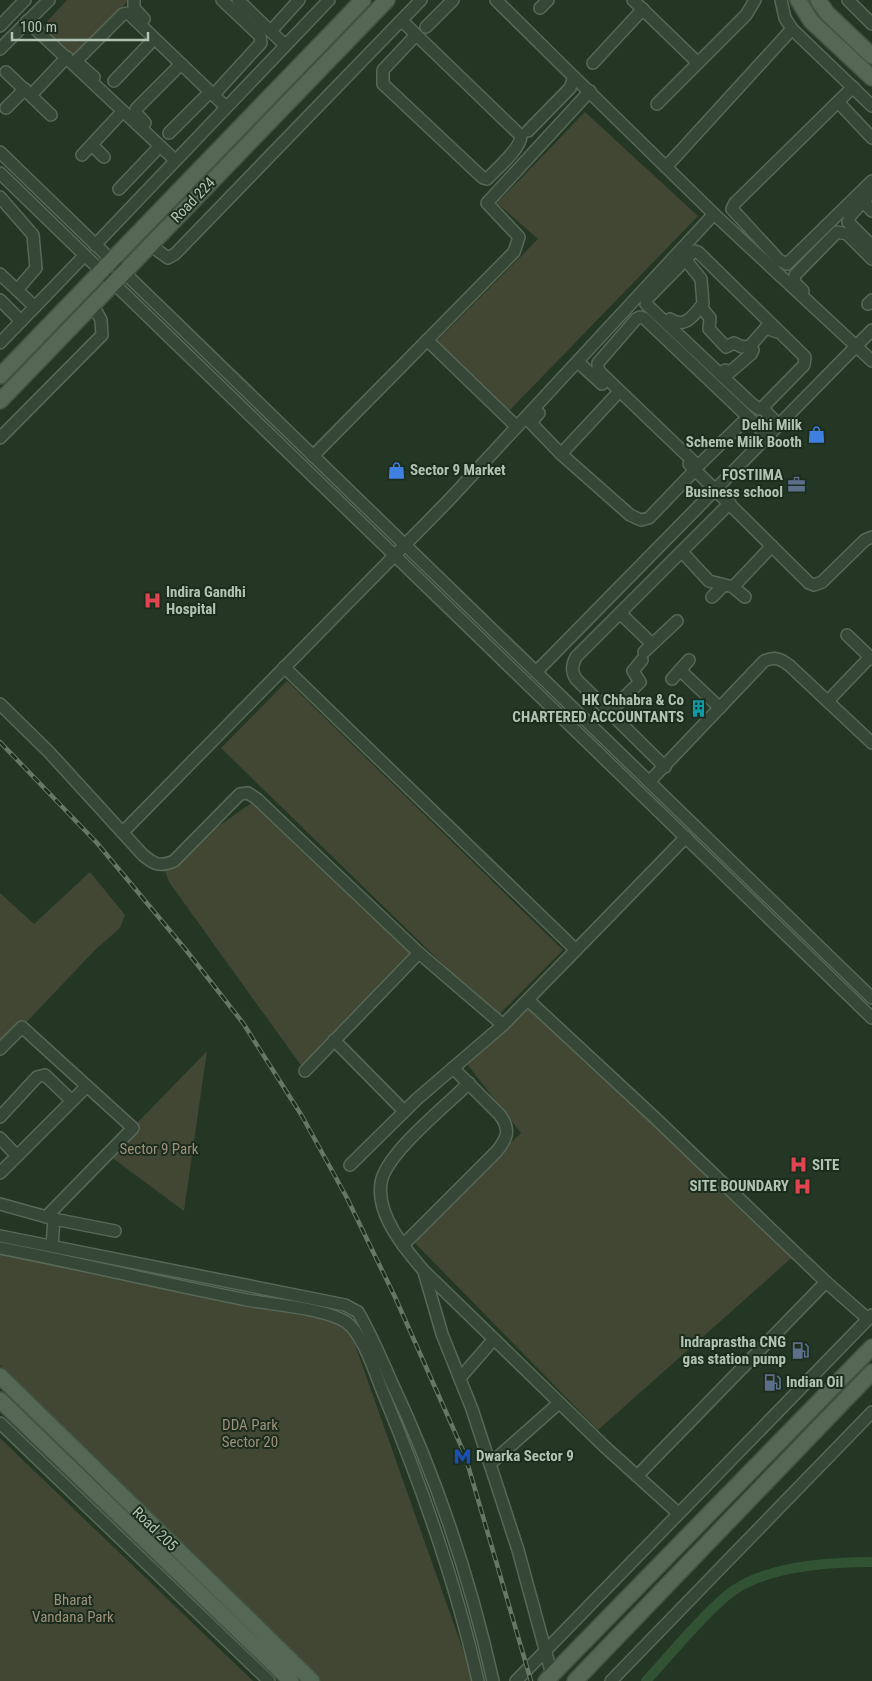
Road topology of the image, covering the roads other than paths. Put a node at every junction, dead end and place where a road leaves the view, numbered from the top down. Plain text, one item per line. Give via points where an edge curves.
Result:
1 (25, 0) edge
2 (49, 0) edge
3 (134, 0) edge
4 (222, 0) edge
5 (238, 0) edge
6 (299, 0) edge
7 (329, 0) edge
8 (363, 0) edge
9 (386, 0) edge
10 (422, 0) edge
11 (453, 0) edge
12 (496, 0) edge
13 (634, 0) edge
14 (755, 0) edge
15 (781, 0) edge
16 (798, 0) edge
17 (818, 0) edge
18 (848, 0) edge
19 (643, 10) junction
20 (27, 21) junction
21 (402, 21) junction
22 (872, 24) edge
23 (0, 26) edge
24 (426, 28) dead end
25 (792, 29) junction
26 (271, 31) junction
27 (416, 35) junction
28 (154, 39) junction
29 (285, 45) junction
30 (0, 49) edge
31 (872, 56) edge
32 (67, 58) junction
33 (697, 62) junction
34 (593, 63) dead end
35 (181, 64) junction
36 (6, 72) dead end
37 (94, 76) dead end
38 (574, 77) junction
39 (872, 78) edge
40 (114, 81) dead end
41 (854, 87) junction
42 (214, 91) junction
43 (590, 91) junction
44 (28, 92) junction
45 (838, 102) junction
46 (657, 104) dead end
47 (229, 105) junction
48 (872, 106) edge
49 (6, 108) dead end
50 (123, 111) junction
51 (51, 115) dead end
52 (169, 132) dead end
53 (155, 134) dead end
54 (525, 135) junction
55 (872, 138) edge
56 (92, 145) junction
57 (160, 146) junction
58 (537, 151) junction
59 (0, 152) edge
60 (82, 155) dead end
61 (104, 157) dead end
62 (176, 160) junction
63 (666, 166) junction
64 (0, 172) edge
65 (872, 180) edge
66 (119, 189) dead end
67 (872, 192) edge
68 (0, 197) edge
69 (863, 202) junction
70 (872, 211) edge
71 (714, 214) junction
72 (870, 239) edge
73 (95, 245) junction
74 (150, 245) junction
75 (84, 256) junction
76 (685, 259) junction
77 (872, 259) edge
78 (106, 266) junction
79 (0, 274) edge
80 (118, 278) junction
81 (791, 281) junction
82 (17, 290) junction
83 (93, 304) junction
84 (2, 305) edge
85 (630, 305) junction
86 (35, 307) junction
87 (701, 307) junction
88 (820, 308) dead end
89 (640, 316) junction
90 (21, 321) junction
91 (666, 322) junction
92 (872, 330) edge
93 (778, 331) junction
94 (427, 340) junction
95 (0, 343) edge
96 (859, 344) junction
97 (750, 346) junction
98 (872, 352) edge
99 (872, 361) edge
100 (581, 365) junction
101 (725, 373) junction
102 (0, 376) edge
103 (615, 396) junction
104 (0, 400) edge
105 (762, 408) junction
106 (748, 417) junction
107 (779, 425) junction
108 (517, 427) junction
109 (768, 436) junction
110 (0, 438) edge
111 (561, 454) junction
112 (313, 456) junction
113 (695, 470) junction
114 (715, 489) junction
115 (730, 503) junction
116 (872, 537) edge
117 (404, 544) junction
118 (772, 546) junction
119 (682, 552) junction
120 (395, 554) junction
121 (728, 586) junction
122 (712, 597) dead end
123 (745, 597) dead end
124 (620, 613) junction
125 (677, 621) dead end
126 (847, 635) dead end
127 (646, 652) junction
128 (871, 658) edge
129 (689, 660) dead end
130 (284, 667) junction
131 (536, 672) junction
132 (828, 702) junction
133 (0, 704) edge
134 (720, 708) junction
135 (609, 712) junction
136 (872, 743) edge
137 (665, 767) junction
138 (649, 782) junction
139 (123, 832) junction
140 (686, 837) junction
141 (576, 950) junction
142 (419, 953) junction
143 (872, 998) edge
144 (528, 1000) junction
145 (872, 1018) edge
146 (503, 1026) junction
147 (334, 1040) junction
148 (0, 1049) edge
149 (453, 1068) junction
150 (305, 1071) dead end
151 (469, 1083) junction
152 (87, 1086) junction
153 (72, 1101) junction
154 (404, 1111) junction
155 (0, 1117) edge
156 (0, 1138) edge
157 (17, 1156) junction
158 (350, 1165) dead end
159 (0, 1173) edge
160 (0, 1204) edge
161 (50, 1218) junction
162 (115, 1231) dead end
163 (0, 1236) edge
164 (403, 1245) junction
165 (52, 1246) junction
166 (0, 1248) edge
167 (424, 1271) junction
168 (826, 1282) junction
169 (870, 1317) edge
170 (494, 1339) junction
171 (872, 1347) edge
172 (872, 1372) edge
173 (0, 1376) edge
174 (460, 1378) junction
175 (0, 1400) edge
176 (559, 1403) junction
177 (872, 1412) edge
178 (777, 1413) junction
179 (0, 1423) edge
180 (794, 1427) junction
181 (490, 1464) junction
182 (637, 1476) junction
183 (678, 1513) junction
184 (546, 1651) junction
185 (549, 1678) edge
186 (269, 1681) edge
187 (291, 1681) edge
188 (312, 1681) edge
189 (478, 1681) edge
190 (492, 1681) edge
191 (516, 1681) edge
192 (575, 1681) edge
193 (611, 1681) edge

1 - 23 street
2 - 20 street
3 - 42 street via 136,12
4 - 42 street via 260,36 261,43
5 - 26 street
6 - 26 street
7 - 29 street
8 - 78 main road, Road 224
9 - 74 main road, Road 224
10 - 21 street
11 - 24 street
12 - 38 street
13 - 19 street
14 - 33 street via 746,15
15 - 25 street via 785,18
16 - 39 main road via 811,21
17 - 31 main road via 827,13
18 - 22 street
19 - 33 street
19 - 34 street
20 - 30 street
20 - 32 street
21 - 27 street
21 - 74 street via 175,254 168,258
25 - 41 street
25 - 63 street
26 - 29 street
27 - 54 street
27 - 54 street via 383,70 384,87 485,180
28 - 35 street
28 - 37 street via 128,13 123,14 78,59 79,64
28 - 40 street
29 - 47 street
32 - 44 street
32 - 50 street
33 - 46 street
35 - 42 street
35 - 53 street via 136,109
36 - 44 street
38 - 43 street
38 - 54 street via 570,88
41 - 45 street
41 - 48 street
42 - 47 street
42 - 52 street
43 - 58 street
43 - 63 street
44 - 49 street
44 - 51 street
45 - 55 street
45 - 65 street via 734,203 732,209 779,260 787,264
47 - 62 street
50 - 56 street
50 - 57 street
54 - 58 street
56 - 60 street
56 - 61 street
57 - 62 street
57 - 66 street
58 - 94 street via 487,204 519,237 514,252
59 - 73 street
62 - 73 street
63 - 71 street
64 - 75 street
67 - 69 street
68 - 82 street via 33,234 36,268
69 - 70 street
69 - 72 street via 848,222
71 - 81 street
71 - 85 street
73 - 78 street
74 - 80 main road, Road 224
75 - 78 street
75 - 86 street
76 - 87 street via 701,279 704,302
76 - 91 street via 646,302
76 - 93 street via 692,252 698,252
77 - 81 street via 840,231
78 - 80 street
78 - 102 main road, Road 224
79 - 82 street
80 - 83 main road, Road 224
80 - 112 street
80 - 120 street
81 - 88 street
81 - 96 street
82 - 86 street
83 - 104 main road, Road 224
83 - 110 street via 101,320 102,335
84 - 90 street
85 - 89 street
85 - 100 street
86 - 90 street
87 - 91 street via 684,323
87 - 97 street via 710,318 708,329 724,346 732,343
89 - 106 street
89 - 106 street via 600,360 598,369 696,465
90 - 95 street
91 - 101 street
92 - 96 street
93 - 97 street via 775,333 766,328
93 - 105 street via 805,356 806,362
94 - 108 street
94 - 112 street
96 - 98 street
96 - 99 street
96 - 107 street
97 - 101 street via 752,352
100 - 103 street
100 - 108 street
100 - 111 street via 531,422
101 - 105 street via 735,388 756,407
103 - 111 street
103 - 113 street
105 - 107 street
106 - 109 street
107 - 109 street
108 - 117 street
109 - 114 street
111 - 113 street via 630,515 641,520 648,518
112 - 117 street
113 - 114 street
114 - 115 street
114 - 131 street
115 - 118 street
115 - 119 street
116 - 118 street via 822,582 814,584 804,579
117 - 120 street
117 - 131 street
118 - 121 street
119 - 121 street via 709,581
119 - 124 street
120 - 130 street
120 - 140 street
121 - 122 street
121 - 123 street
124 - 127 street
124 - 135 street via 572,665 576,679
125 - 127 street
126 - 128 street
127 - 135 street via 633,671 644,686
128 - 132 street
129 - 134 street via 676,674
130 - 139 street
130 - 141 street
131 - 138 street
132 - 134 street via 790,666 773,657 764,661
132 - 136 street
133 - 139 street
134 - 137 street
135 - 137 street
137 - 138 street
138 - 143 street
139 - 142 street via 154,865 163,866 174,861 240,794 248,793 273,812
140 - 141 street
140 - 145 street
141 - 144 street
142 - 146 street
142 - 147 street
144 - 146 street
144 - 168 street
146 - 149 street
147 - 150 street
147 - 154 street
148 - 152 street via 22,1027
149 - 151 street
149 - 154 street
151 - 164 street via 395,1156 382,1177 382,1204
151 - 164 street via 506,1124 507,1136 496,1152
152 - 153 street
152 - 161 street via 132,1128
153 - 155 street via 46,1075 42,1075
153 - 157 street
154 - 158 street
156 - 157 street
157 - 159 street
160 - 161 street
161 - 162 street
161 - 165 street
163 - 165 street
164 - 167 street
165 - 190 street via 345,1305 358,1312 400,1399 440,1501 483,1639
166 - 189 street via 201,1291 324,1313 347,1322 354,1329 372,1365 414,1468 468,1638
167 - 170 street
167 - 174 street via 442,1334
168 - 169 street
168 - 182 street
169 - 178 street
170 - 174 street
170 - 176 street
171 - 180 main road
172 - 192 main road
173 - 188 main road, Road 205
174 - 181 street
175 - 187 main road, Road 205
176 - 181 street
176 - 182 street
177 - 193 street
178 - 180 street
178 - 183 street
179 - 186 street
180 - 185 main road
181 - 184 street
182 - 183 street
183 - 184 street
184 - 185 street
184 - 191 street

